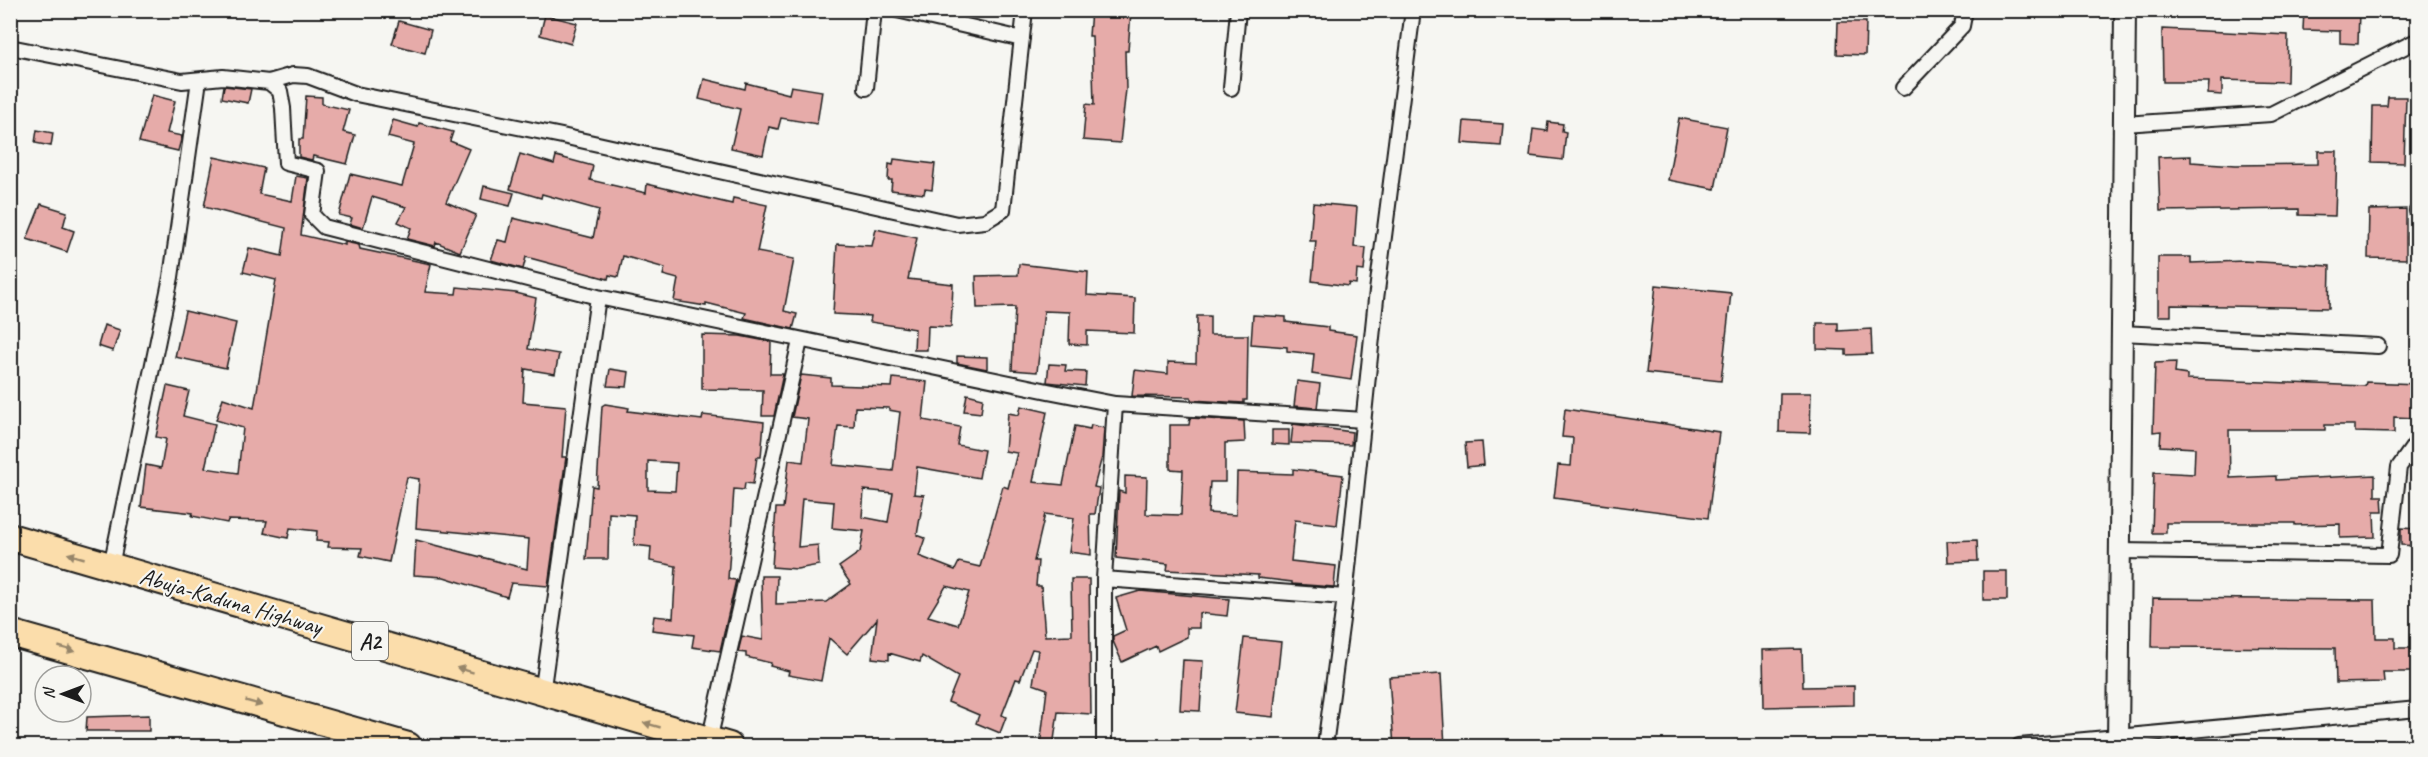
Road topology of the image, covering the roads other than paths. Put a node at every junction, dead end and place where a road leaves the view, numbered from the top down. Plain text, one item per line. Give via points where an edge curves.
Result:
1 (874, 10) edge
2 (897, 10) edge
3 (1025, 10) edge
4 (1238, 10) edge
5 (1413, 10) edge
6 (1965, 10) edge
7 (2125, 10) edge
8 (1022, 39) junction
9 (2418, 40) edge
10 (10, 47) edge
11 (199, 80) junction
12 (269, 81) junction
13 (866, 88) dead end
14 (1231, 88) dead end
15 (1903, 88) dead end
16 (2124, 124) junction
17 (598, 297) junction
18 (2121, 333) junction
19 (800, 341) junction
20 (2378, 346) dead end
21 (1115, 404) junction
22 (1364, 420) junction
23 (2418, 440) edge
24 (10, 537) edge
25 (2119, 552) junction
26 (111, 566) junction
27 (1104, 579) junction
28 (1345, 597) junction
29 (10, 633) edge
30 (542, 694) junction
31 (2418, 709) edge
32 (2118, 743) edge
33 (719, 744) edge
34 (398, 745) edge
35 (1104, 747) edge
36 (1325, 747) edge
37 (2019, 747) edge

1 - 13 street
2 - 8 street
3 - 8 street
4 - 14 street
5 - 22 street
6 - 15 street via 1962,26
7 - 16 street
8 - 12 street via 1003,210 985,221 957,224 356,94 308,76
9 - 16 street via 2271,114
10 - 11 street via 182,81
11 - 12 street via 223,77
11 - 26 street via 171,277
12 - 17 street via 280,91 286,163 318,171 312,215 324,227
16 - 18 street
17 - 19 street
17 - 30 street
18 - 20 street
18 - 25 street
19 - 21 street
19 - 33 street
21 - 22 street
21 - 27 street
22 - 28 street
23 - 25 street via 2399,466 2389,555
26 -> 24 highway, Abuja-Kaduna Highway / A2
25 - 32 street
30 -> 26 highway, Abuja-Kaduna Highway / A2
27 - 28 street
27 - 35 street
28 - 36 street
29 -> 34 highway
33 -> 30 highway, Abuja-Kaduna Highway / A2
31 - 32 street
32 - 37 street

